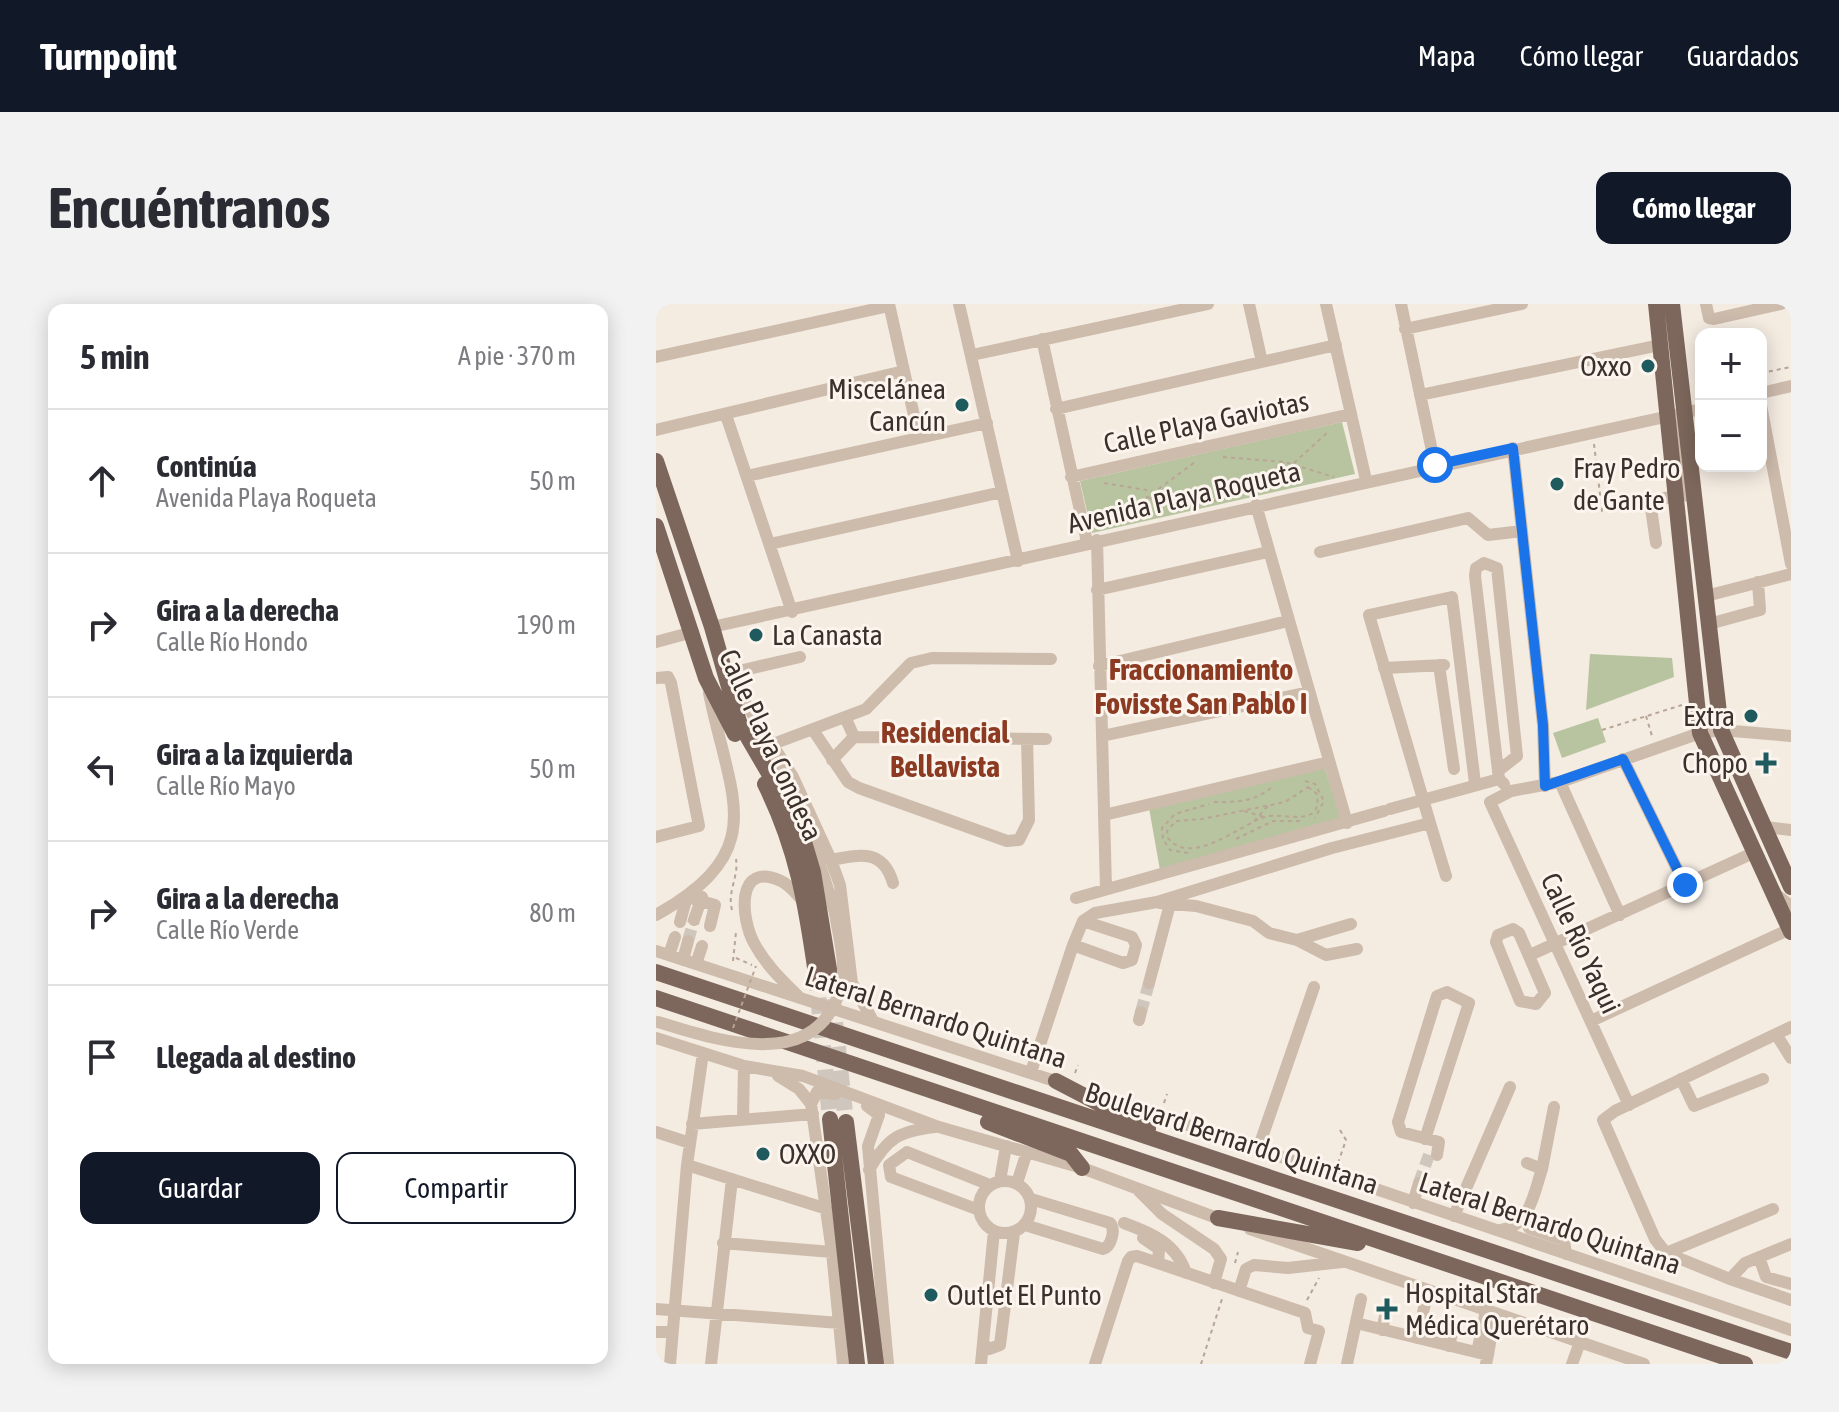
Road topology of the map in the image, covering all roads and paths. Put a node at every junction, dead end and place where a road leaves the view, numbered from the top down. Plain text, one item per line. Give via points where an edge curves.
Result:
1 (959, 304) edge
2 (1208, 304) edge
3 (1249, 304) edge
4 (1326, 304) edge
5 (1401, 304) edge
6 (1522, 304) edge
7 (1658, 304) edge
8 (1672, 304) edge
9 (1706, 304) edge
10 (1781, 304) edge
11 (889, 305) edge
12 (1731, 309) edge
13 (1405, 329) junction
14 (1042, 339) junction
15 (1336, 345) junction
16 (1660, 345) junction
17 (972, 355) junction
18 (656, 357) edge
19 (1262, 362) junction
20 (1791, 367) edge
21 (904, 371) junction
22 (1767, 372) edge
23 (1791, 386) edge
24 (1767, 392) edge
25 (1420, 395) junction
26 (1056, 409) junction
27 (1693, 411) edge
28 (1667, 414) junction
29 (726, 415) junction
30 (1348, 415) junction
31 (987, 423) junction
32 (656, 430) edge
33 (1592, 431) junction
34 (1767, 437) edge
35 (919, 438) junction
36 (1513, 448) junction
37 (1206, 455) dead end
38 (1222, 456) dead end
39 (656, 461) edge
40 (1285, 462) junction
41 (1293, 464) junction
42 (1435, 465) junction
43 (747, 476) junction
44 (1071, 477) junction
45 (1099, 482) dead end
46 (1360, 482) junction
47 (1002, 492) junction
48 (1155, 492) junction
49 (1676, 496) junction
50 (1148, 498) junction
51 (1650, 501) junction
52 (1256, 505) junction
53 (656, 526) edge
54 (1522, 531) junction
55 (1092, 541) junction
56 (1656, 543) dead end
57 (770, 544) junction
58 (1268, 552) junction
59 (1320, 552) dead end
60 (1018, 561) junction
61 (1791, 564) edge
62 (1791, 574) edge
63 (1758, 582) junction
64 (1097, 590) junction
65 (1706, 596) junction
66 (792, 612) junction
67 (1288, 621) junction
68 (1709, 624) junction
69 (712, 627) junction
70 (693, 632) junction
71 (656, 642) edge
72 (800, 657) dead end
73 (1051, 659) dead end
74 (1459, 664) junction
75 (1439, 665) junction
76 (1099, 666) junction
77 (1384, 668) junction
78 (1507, 668) junction
79 (726, 674) junction
80 (656, 678) edge
81 (706, 678) junction
82 (1488, 683) junction
83 (1309, 692) junction
84 (1685, 715) dead end
85 (1646, 716) junction
86 (846, 719) junction
87 (813, 730) junction
88 (1602, 730) dead end
89 (1721, 730) junction
90 (1700, 733) junction
91 (1102, 736) junction
92 (1791, 736) edge
93 (854, 737) junction
94 (1653, 737) dead end
95 (1027, 739) junction
96 (1046, 739) dead end
97 (773, 744) junction
98 (1623, 759) junction
99 (832, 760) junction
100 (1329, 762) junction
101 (1454, 769) dead end
102 (1499, 775) junction
103 (1303, 781) dead end
104 (1560, 782) junction
105 (1475, 783) junction
106 (1277, 786) dead end
107 (1545, 786) junction
108 (1511, 791) junction
109 (1421, 799) junction
110 (1269, 805) junction
111 (1243, 811) junction
112 (1257, 814) junction
113 (1104, 815) junction
114 (1264, 817) junction
115 (1253, 822) junction
116 (1347, 823) junction
117 (1430, 823) junction
118 (1766, 827) junction
119 (1791, 830) edge
120 (656, 837) edge
121 (1230, 843) dead end
122 (1220, 847) dead end
123 (1753, 853) junction
124 (831, 860) junction
125 (1446, 876) dead end
126 (893, 883) dead end
127 (1685, 885) junction
128 (1791, 887) edge
129 (1106, 889) junction
130 (1771, 891) junction
131 (1076, 898) dead end
132 (694, 899) junction
133 (806, 903) junction
134 (1164, 903) junction
135 (1791, 906) edge
136 (656, 915) edge
137 (1620, 915) junction
138 (694, 920) tunnel mouth
139 (1083, 921) junction
140 (680, 922) tunnel mouth
141 (1351, 924) dead end
142 (710, 926) tunnel mouth
143 (1790, 930) edge
144 (675, 937) tunnel mouth
145 (1297, 940) junction
146 (688, 941) tunnel mouth
147 (1555, 943) junction
148 (1073, 945) junction
149 (702, 946) tunnel mouth
150 (1357, 949) dead end
151 (663, 953) edge
152 (1530, 955) junction
153 (734, 957) dead end
154 (689, 962) junction
155 (656, 972) edge
156 (1149, 983) tunnel mouth
157 (1314, 987) dead end
158 (656, 998) edge
159 (801, 999) junction
160 (873, 1021) junction
161 (1591, 1021) junction
162 (657, 1022) edge
163 (1791, 1027) edge
164 (731, 1033) dead end
165 (1776, 1034) junction
166 (656, 1038) edge
167 (703, 1053) junction
168 (1791, 1058) edge
169 (750, 1067) junction
170 (1031, 1072) junction
171 (1681, 1079) junction
172 (1763, 1079) dead end
173 (1056, 1081) junction
174 (1510, 1087) dead end
175 (922, 1089) junction
176 (1629, 1105) junction
177 (1554, 1107) dead end
178 (812, 1109) junction
179 (743, 1119) junction
180 (692, 1124) junction
181 (939, 1127) junction
182 (1340, 1130) dead end
183 (656, 1132) edge
184 (690, 1143) junction
185 (1006, 1146) junction
186 (1431, 1147) joint
187 (1258, 1149) junction
188 (1027, 1152) junction
189 (1192, 1152) junction
190 (1527, 1163) dead end
191 (687, 1165) junction
192 (1082, 1168) junction
193 (1542, 1169) junction
194 (869, 1170) junction
195 (1334, 1176) junction
196 (732, 1179) junction
197 (995, 1183) junction
198 (1017, 1183) junction
199 (1423, 1185) tunnel mouth
200 (1134, 1186) junction
201 (1031, 1199) junction
202 (1417, 1204) junction
203 (827, 1209) junction
204 (1773, 1209) dead end
205 (979, 1210) junction
206 (1454, 1216) junction
207 (1525, 1217) junction
208 (1218, 1218) junction
209 (1025, 1225) junction
210 (1498, 1230) junction
211 (994, 1231) junction
212 (1014, 1233) junction
213 (723, 1243) junction
214 (1791, 1244) edge
215 (832, 1252) junction
216 (1238, 1252) dead end
217 (1414, 1253) junction
218 (1666, 1253) junction
219 (1566, 1254) junction
220 (1759, 1257) junction
221 (1338, 1262) junction
222 (1158, 1263) junction
223 (1234, 1264) dead end
224 (1186, 1273) junction
225 (1730, 1279) junction
226 (1791, 1284) edge
227 (1226, 1287) junction
228 (1428, 1291) junction
229 (1361, 1299) dead end
230 (1791, 1300) edge
231 (1387, 1307) dead end
232 (674, 1308) junction
233 (656, 1309) edge
234 (715, 1311) junction
235 (1491, 1312) junction
236 (1302, 1313) junction
237 (840, 1323) junction
238 (1356, 1323) junction
239 (1453, 1329) dead end
240 (1382, 1330) junction
241 (1791, 1330) edge
242 (656, 1332) edge
243 (672, 1332) junction
244 (1417, 1338) junction
245 (1580, 1342) junction
246 (983, 1343) junction
247 (1449, 1346) junction
248 (1791, 1352) edge
249 (1483, 1357) edge
250 (1639, 1363) edge
251 (670, 1364) edge
252 (711, 1364) edge
253 (843, 1364) edge
254 (857, 1364) edge
255 (876, 1364) edge
256 (888, 1364) edge
257 (981, 1364) edge
258 (1095, 1364) edge
259 (1201, 1364) edge
260 (1310, 1364) edge
261 (1347, 1364) edge
262 (1572, 1364) edge
263 (1745, 1364) edge

1 - 17 street
2 - 14 street
3 - 19 street
4 - 15 street
5 - 13 street
6 - 13 street
7 - 16 main road
7 - 28 street via 1668,324 1675,397
8 - 27 main road
9 - 12 street via 1709,318
10 - 12 street
11 - 18 street
11 - 21 street
13 - 25 street
14 - 17 street
14 - 26 street
15 - 19 street
15 - 30 street
16 - 25 street
16 - 28 main road
17 - 31 street
19 - 26 street
20 - 22 path
21 - 29 street
21 - 35 street
23 - 24 street
25 - 42 street
26 - 44 street
27 - 28 street, Avenida Playa Roqueta
27 - 65 main road
28 - 33 street, Avenida Playa Roqueta
28 - 49 main road
29 - 32 street
29 - 43 street
30 - 41 path
30 - 44 street, Calle Playa Gaviotas
30 - 46 street
31 - 35 street
31 - 47 street
33 - 36 street, Avenida Playa Roqueta
33 - 51 path via 1602,511
34 - 61 street
35 - 43 street
36 - 42 street, Avenida Playa Roqueta
36 - 54 street
37 - 48 path
38 - 40 path
39 - 69 main road, Calle Playa Condesa
40 - 41 path
40 - 50 path via 1214,501
41 - 46 path
42 - 46 street, Avenida Playa Roqueta
43 - 57 street
44 - 55 street
45 - 48 path
46 - 52 street, Avenida Playa Roqueta
47 - 57 street
47 - 60 street
48 - 50 path
49 - 51 street
49 - 90 main road
50 - 55 path
51 - 56 street
52 - 55 street, Avenida Playa Roqueta
52 - 58 street
53 - 70 main road, Calle Playa Condesa
54 - 59 street via 1488,535 1468,518
54 - 107 street
55 - 60 street, Avenida Playa Roqueta
55 - 64 street
57 - 66 street
58 - 64 street
58 - 67 street
60 - 66 street, Avenida Playa Roqueta
62 - 63 street
63 - 65 street
63 - 68 street via 1760,610
64 - 76 street
65 - 68 main road
66 - 69 street, Avenida Playa Roqueta
67 - 76 street
67 - 83 street
68 - 89 main road
69 - 79 main road, Calle Playa Condesa
70 - 71 street
70 - 81 main road, Calle Playa Condesa
72 - 79 street
73 - 86 street via 932,658 911,663 866,709
74 - 75 street
74 - 77 street via 1454,601 1447,597 1369,615
74 - 105 street
75 - 77 street
75 - 101 street
76 - 91 street
77 - 109 street
78 - 82 street
78 - 82 street via 1497,568 1484,563 1475,576
78 - 102 street via 1517,756
79 - 97 street
79 - 133 main road, Calle Playa Condesa via 739,722 799,825 813,872 823,975
79 - 162 street, bridge via 749,727 785,779 808,825 835,913 842,984 828,1017 775,1046 716,1040
80 - 120 street via 668,677 671,683 699,826
81 - 132 street via 735,814 733,840 723,864
81 - 133 main road, Calle Playa Condesa via 787,829
82 - 102 street
83 - 91 street
83 - 100 street
84 - 85 path via 1682,704
85 - 88 path
85 - 94 path
86 - 87 street
86 - 93 street
87 - 97 street
87 - 99 street
89 - 90 street
89 - 92 street
89 - 118 main road
90 - 98 street
90 - 123 main road
91 - 113 street
93 - 95 street
93 - 99 street
95 - 96 street
95 - 99 street via 1029,820 1019,840 1007,841 859,788
97 - 124 street
98 - 104 street
98 - 127 street
100 - 113 street
100 - 116 street
102 - 105 street
102 - 108 street
103 - 121 path via 1315,784 1324,801 1314,819 1273,821
104 - 107 street
104 - 137 street
105 - 109 street
106 - 122 path via 1261,797 1213,802 1175,814 1162,828 1170,850
107 - 108 street
108 - 147 street, Calle Río Yaqui via 1490,802
109 - 116 street
109 - 117 street
110 - 111 path
110 - 112 path
110 - 114 path via 1308,787 1317,794 1315,811 1307,816
111 - 112 path
111 - 115 path via 1176,821 1168,838 1180,847 1193,847 1223,840
112 - 114 path
112 - 115 path
113 - 129 street
114 - 115 path
116 - 129 street
117 - 125 street
117 - 134 street via 1332,848
118 - 119 street
118 - 128 main road
123 - 127 street
123 - 130 main road
124 - 126 street via 878,858 888,865
124 - 160 street via 840,885 852,983
127 - 137 street
129 - 131 street
130 - 135 street
130 - 143 main road
132 - 136 street
132 - 138 street
132 - 140 street
132 - 142 street via 715,905
133 - 159 street via 787,884 770,878 751,883 742,904 753,942
134 - 139 street via 1115,907
134 - 145 street via 1253,921 1269,933
134 - 156 street
137 - 147 street
139 - 148 street
139 - 148 street via 1132,937 1132,960 1123,963
141 - 145 street
143 - 161 street
144 - 151 street
145 - 150 street via 1326,955
146 - 154 street
147 - 152 street
147 - 161 street, Calle Río Yaqui
148 - 170 street
149 - 154 street
151 - 154 street, Lateral Bernardo Quintana
152 - 152 street via 1545,993 1536,1004 1526,1005 1496,942 1498,935 1513,929
153 - 164 path, bridge via 756,966
154 - 159 street, Lateral Bernardo Quintana
155 - 189 main road, Boulevard Bernardo Quintana
157 - 187 street
158 - 175 main road, Boulevard Bernardo Quintana
159 - 160 street, Lateral Bernardo Quintana
160 - 170 street, Lateral Bernardo Quintana
161 - 176 street, Calle Río Yaqui
163 - 165 street
165 - 168 street
165 - 171 street
166 - 167 street
167 - 169 street
167 - 180 street
169 - 178 street via 786,1079
169 - 179 street
169 - 181 street via 803,1076
170 - 173 street, Lateral Bernardo Quintana
171 - 172 street via 1694,1106
171 - 176 street
173 - 187 street, Lateral Bernardo Quintana
173 - 189 main road
174 - 206 street
175 - 192 main road via 958,1111 1071,1154
175 - 217 main road, Boulevard Bernardo Quintana
176 - 218 street via 1603,1120
177 - 193 street
178 - 179 street
178 - 194 street via 813,1096 823,1090 876,1110 879,1123 868,1146
178 - 203 street
179 - 180 street
180 - 184 street
181 - 185 street
181 - 194 street via 907,1130 878,1153
182 - 195 path via 1346,1140
183 - 184 street
184 - 191 street
185 - 188 street
185 - 197 street
186 - 186 street via 1401,1132 1398,1122 1437,996 1447,992 1469,1003
187 - 195 street, Lateral Bernardo Quintana
188 - 192 street
188 - 198 street
189 - 248 main road, Boulevard Bernardo Quintana
190 - 193 street
191 - 196 street
191 - 232 street
192 - 200 street
193 - 207 street
194 - 256 street
195 - 202 street, Lateral Bernardo Quintana
196 - 203 street
196 - 213 street
197 - 198 street
197 - 205 street via 981,1196
197 - 205 street via 907,1152 889,1165 891,1177
198 - 201 street
199 - 202 street
200 - 208 street
200 - 227 street via 1162,1214 1214,1249
201 - 209 street
201 - 209 street via 1110,1223 1113,1229 1103,1249
202 - 206 street, Lateral Bernardo Quintana
203 - 215 street
204 - 218 street
205 - 211 street
206 - 210 street, Lateral Bernardo Quintana
207 - 210 street via 1512,1229
207 - 219 street via 1529,1228 1564,1240
208 - 217 main road
208 - 221 street
209 - 212 street
210 - 219 street, Lateral Bernardo Quintana
211 - 212 street
211 - 246 street
212 - 246 street via 999,1352
213 - 215 street
213 - 234 street
214 - 220 street
215 - 237 street
216 - 223 path
217 - 263 main road, Boulevard Bernardo Quintana
218 - 225 street
219 - 241 street, Lateral Bernardo Quintana
220 - 225 street
220 - 226 street via 1766,1277
221 - 227 street via 1288,1268 1254,1265
221 - 228 street
221 - 236 path via 1314,1284
222 - 224 street
222 - 224 street via 1159,1249 1153,1242 1123,1227 1159,1237
222 - 258 street via 1131,1257
224 - 227 street
225 - 230 street
227 - 236 street
227 - 259 path
228 - 235 street
228 - 244 street
229 - 238 street
231 - 240 street
232 - 233 street
232 - 234 street
232 - 243 street
234 - 237 street
234 - 252 street
235 - 245 street
235 - 249 street
236 - 260 street via 1308,1328 1319,1331
237 - 253 street
238 - 240 street
238 - 261 street
239 - 247 street
240 - 244 street
242 - 243 street
243 - 251 street
244 - 247 street
245 - 250 street
245 - 262 street
246 - 257 street
247 - 249 street
254 - 255 main road via 838,1120

